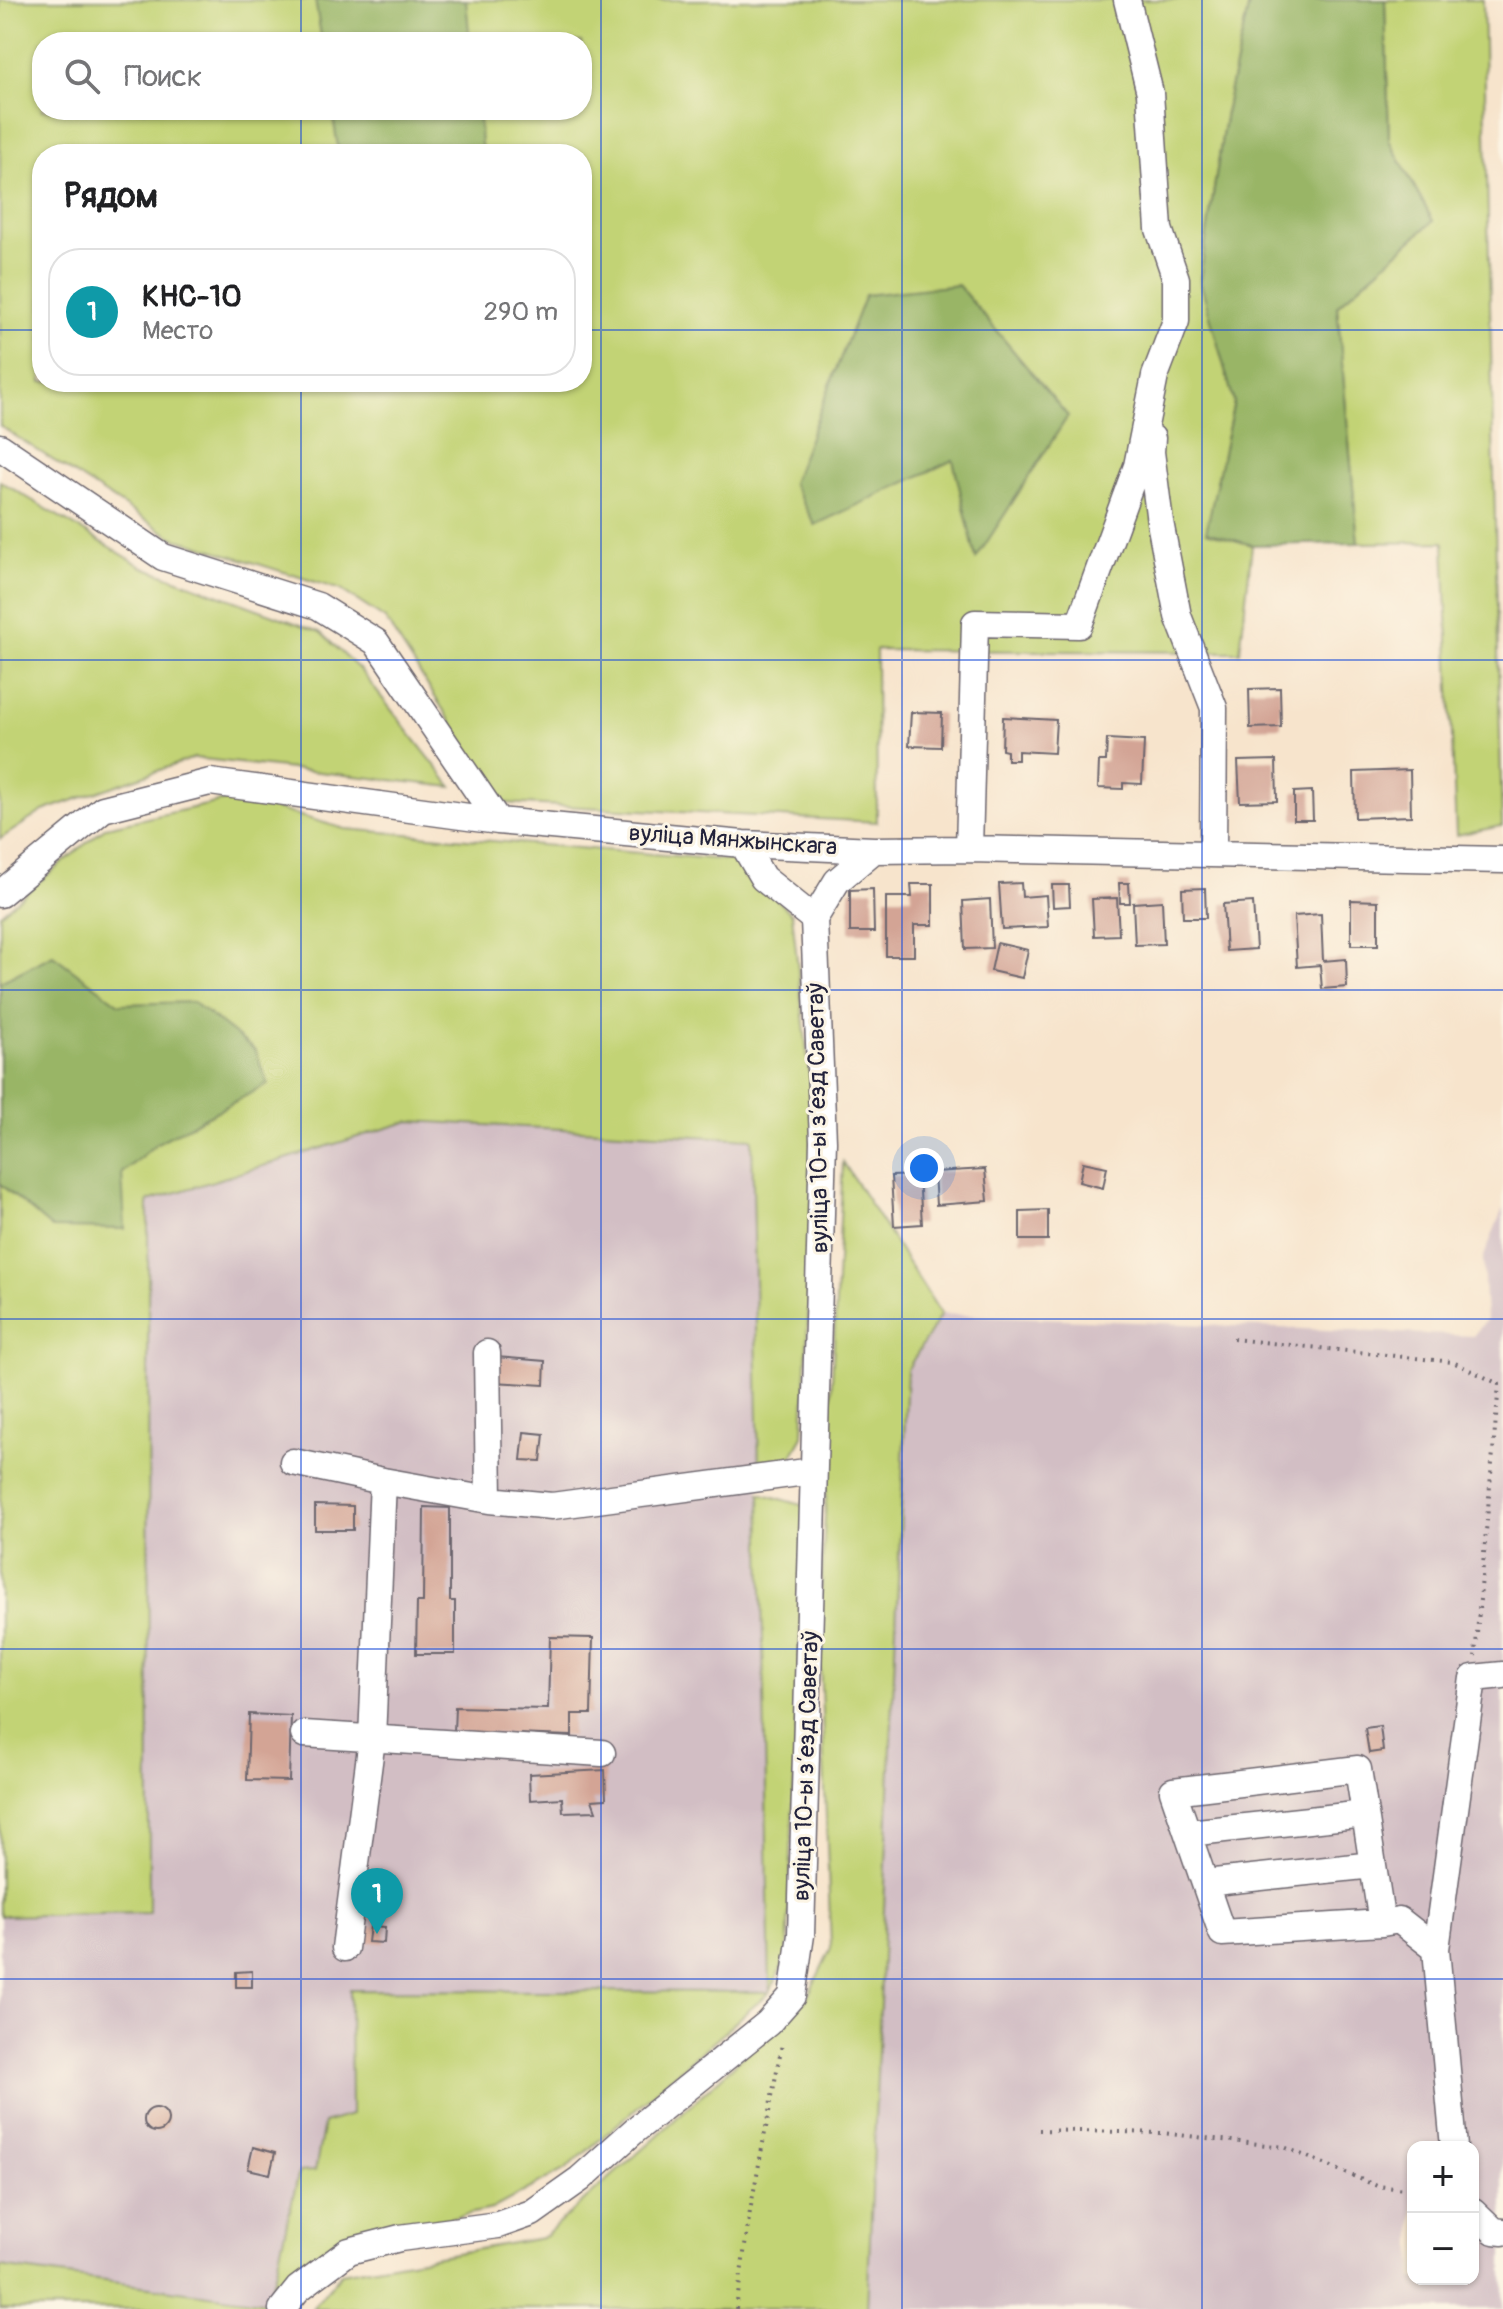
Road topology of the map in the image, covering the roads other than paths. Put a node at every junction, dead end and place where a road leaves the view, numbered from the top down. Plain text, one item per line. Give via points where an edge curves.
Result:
1 (1127, 0) edge
2 (1155, 376) junction
3 (0, 447) edge
4 (498, 821) junction
5 (743, 844) junction
6 (969, 849) junction
7 (874, 850) junction
8 (1213, 854) junction
9 (1503, 860) edge
10 (0, 894) edge
11 (814, 919) junction
12 (487, 1353) dead end
13 (293, 1462) dead end
14 (813, 1471) junction
15 (383, 1481) junction
16 (489, 1500) junction
17 (1503, 1675) edge
18 (304, 1734) dead end
19 (372, 1739) junction
20 (602, 1753) dead end
21 (1365, 1814) junction
22 (1188, 1833) junction
23 (1373, 1865) junction
24 (1205, 1883) junction
25 (1382, 1923) junction
26 (345, 1948) dead end
27 (1436, 1949) junction
28 (1453, 2141) edge
29 (1475, 2213) edge
30 (1503, 2232) edge
31 (282, 2309) edge

1 - 2 street via 1150,93 1159,229 1176,279 1176,321
2 - 6 street via 1137,466 1079,625 975,623
2 - 8 street via 1151,452 1160,522 1178,616 1214,708
3 - 4 street via 163,557 318,606 376,642
4 - 5 street, вуліца Мянжынскага
4 - 10 street, вуліца Мянжынскага via 210,782 103,809
5 - 7 street, вуліца Мянжынскага
5 - 11 street via 763,878
6 - 7 street, вуліца Мянжынскага
6 - 8 street, вуліца Мянжынскага
7 - 11 street via 837,881
8 - 9 street, вуліца Мянжынскага
11 - 14 street, вуліца 10-ы зʼезд Саветаў via 823,1141
12 - 16 street
13 - 15 street
14 - 16 street via 552,1506
14 - 31 street, вуліца 10-ы зʼезд Саветаў via 801,1935 792,1996 768,2023 532,2213 498,2225 400,2238 349,2251 298,2289
15 - 16 street
15 - 19 street
17 - 27 street via 1473,1678
18 - 19 street
19 - 20 street
19 - 26 street
21 - 22 street
21 - 22 street via 1358,1769 1173,1791
21 - 23 street
22 - 24 street
23 - 24 street
23 - 25 street
24 - 25 street via 1222,1933
25 - 27 street via 1399,1920
27 - 28 street
29 - 30 street via 1494,2231

